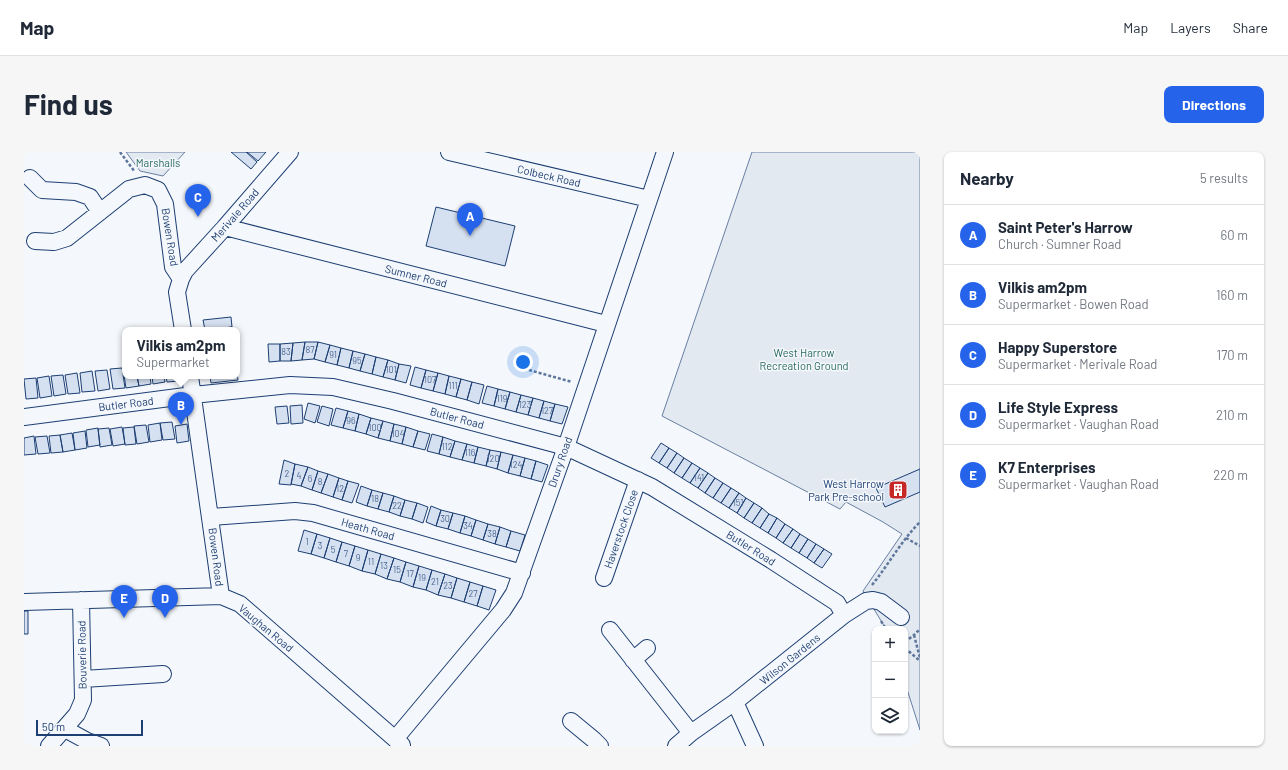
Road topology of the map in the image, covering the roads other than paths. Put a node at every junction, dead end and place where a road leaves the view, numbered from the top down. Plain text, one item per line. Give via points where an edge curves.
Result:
1 (290, 152) edge
2 (449, 152) edge
3 (665, 152) edge
4 (30, 178) dead end
5 (649, 199) junction
6 (100, 212) junction
7 (225, 227) junction
8 (36, 241) dead end
9 (181, 279) junction
10 (606, 324) junction
11 (183, 327) edge
12 (190, 379) edge
13 (193, 395) junction
14 (24, 417) edge
15 (566, 448) junction
16 (638, 480) junction
17 (210, 517) junction
18 (522, 573) junction
19 (604, 578) dead end
20 (221, 596) junction
21 (81, 600) junction
22 (24, 602) edge
23 (844, 615) junction
24 (901, 617) dead end
25 (610, 630) dead end
26 (647, 648) dead end
27 (633, 660) junction
28 (163, 674) dead end
29 (83, 679) junction
30 (735, 702) junction
31 (570, 721) dead end
32 (64, 730) junction
33 (691, 733) junction
34 (398, 743) edge
35 (49, 746) edge
36 (101, 746) edge
37 (600, 746) edge
38 (676, 746) edge
39 (755, 746) edge

1 - 7 street, Merivale Road
2 - 5 street, Colbeck Road
3 - 5 street, Drury Road
4 - 6 street via 42,190 76,192 90,197
5 - 10 street, Drury Road
6 - 8 street via 67,238 54,242
6 - 9 street, Bowen Road via 129,189 144,185 158,190 165,204 173,267
7 - 9 street, Merivale Road via 185,271
7 - 10 street, Sumner Road
9 - 11 street, Bowen Road via 177,292
10 - 15 street, Drury Road
12 - 13 street, Bowen Road
13 - 14 street, Butler Road
13 - 15 street, Butler Road via 290,386 333,387
13 - 17 street, Bowen Road
15 - 16 street, Butler Road
15 - 18 street, Drury Road
16 - 19 street, Haverstock Close
16 - 23 street, Butler Road via 837,603
17 - 18 street, Heath Road via 295,511 313,513
17 - 20 street, Bowen Road
18 - 34 street, Drury Road via 514,593 503,610
20 - 21 street, Vaughan Road
20 - 34 street, Vaughan Road via 240,604
21 - 22 street, Vaughan Road
21 - 29 street, Bouverie Road
23 - 24 street, Wilson Gardens via 866,601 873,600 881,602
23 - 30 street, Wilson Gardens
25 - 27 street
26 - 27 street
27 - 33 street
28 - 29 street
29 - 32 street, Bouverie Road via 83,700 77,714
30 - 33 street, Wilson Gardens
30 - 39 street
31 - 37 street
32 - 35 street, Bouverie Road
32 - 36 street
33 - 38 street, Wilson Gardens

